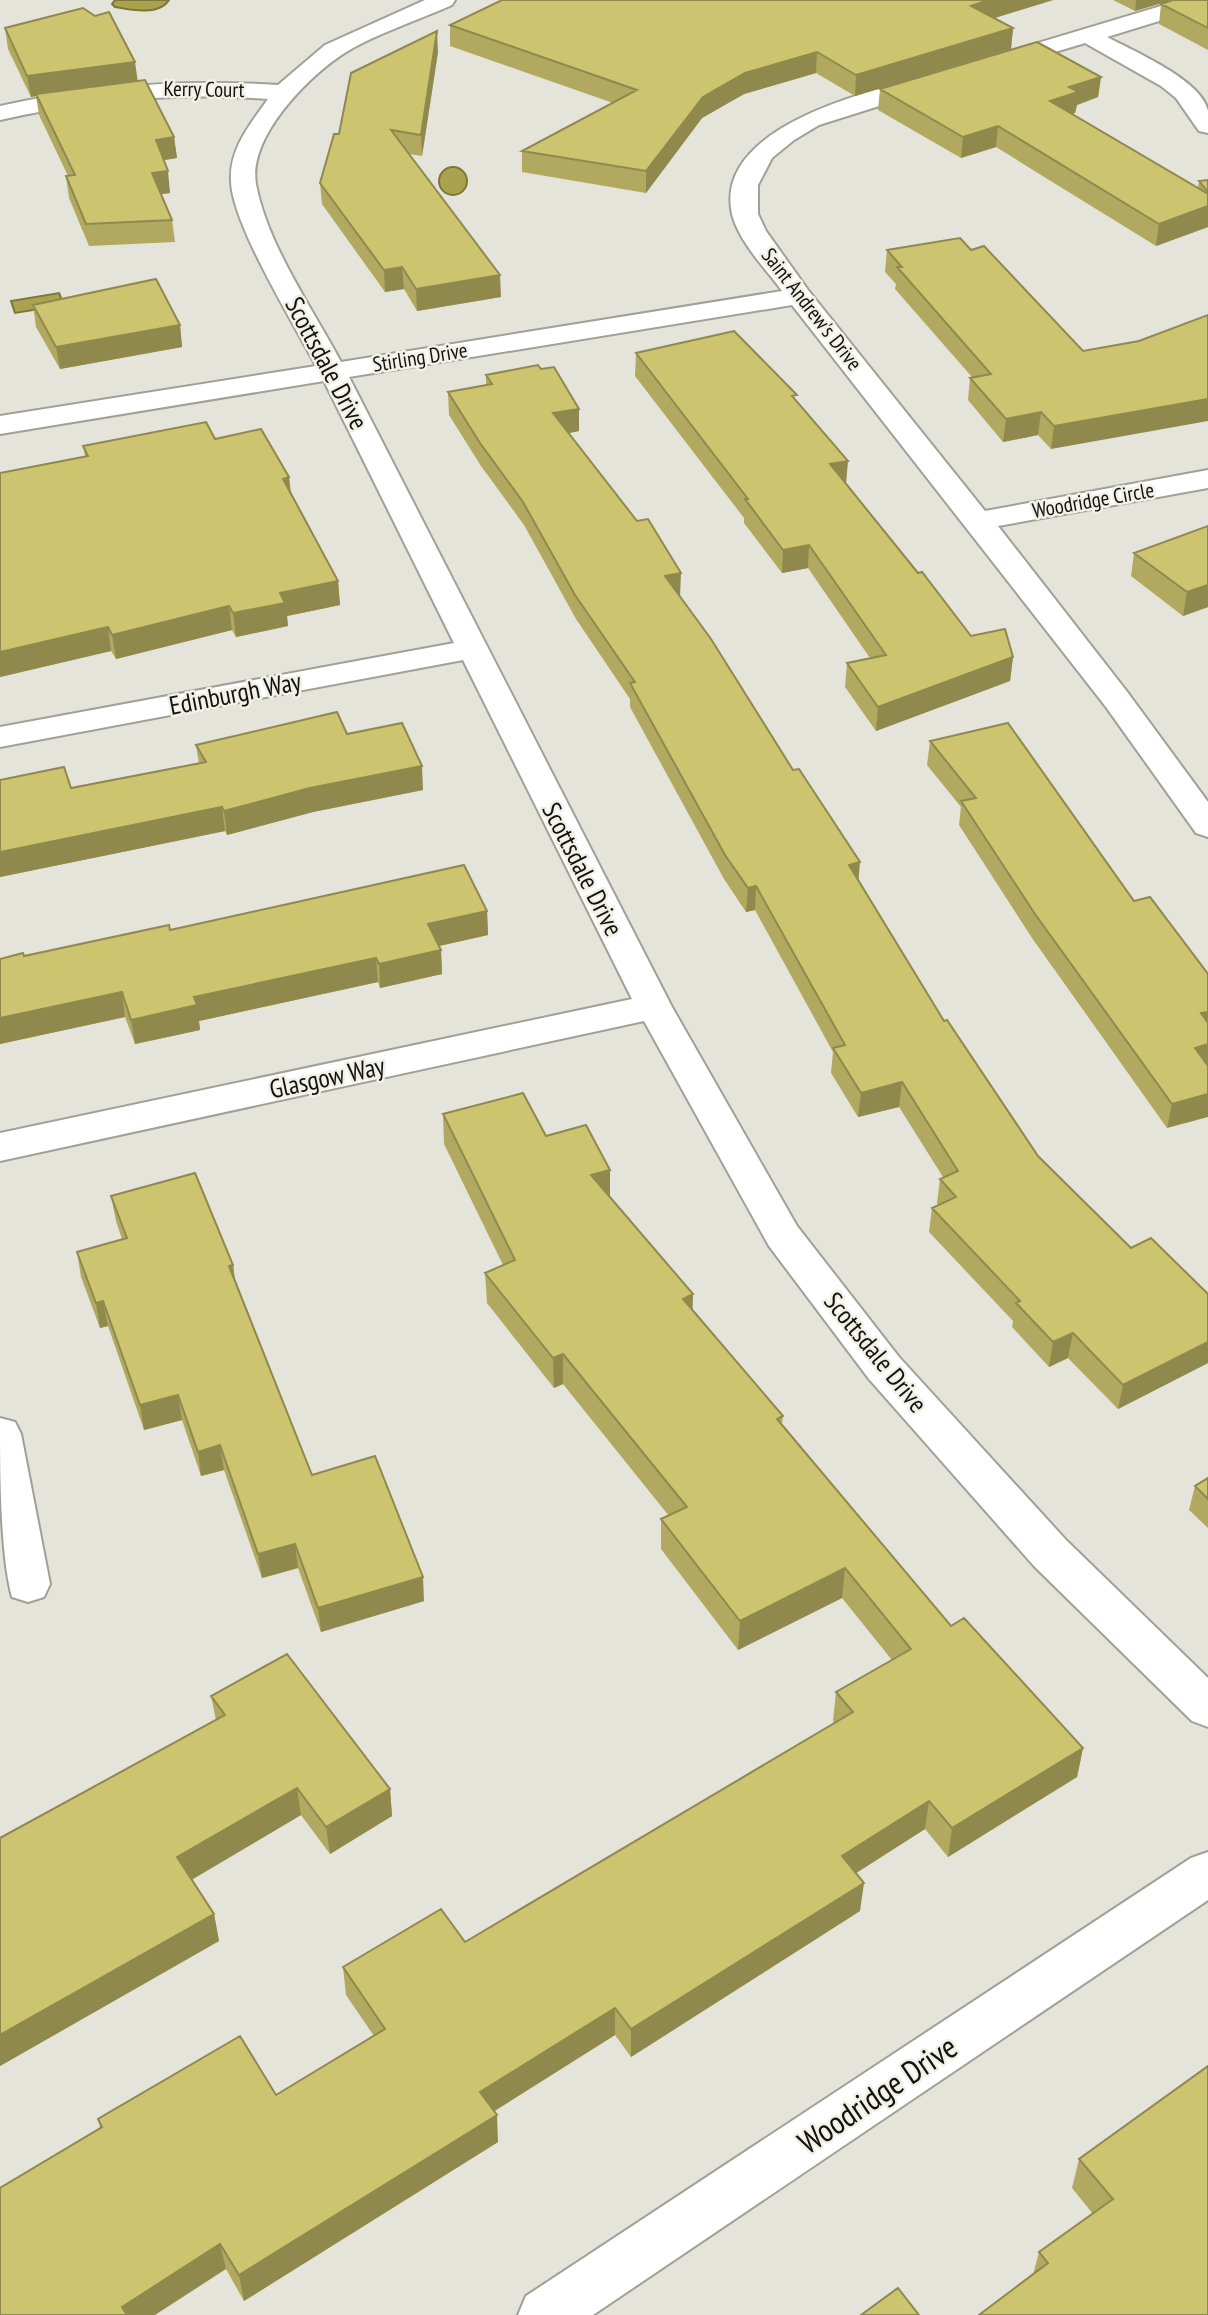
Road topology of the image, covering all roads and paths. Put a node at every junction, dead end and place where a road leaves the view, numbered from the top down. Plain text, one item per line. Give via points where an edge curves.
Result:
1 (444, 0) edge
2 (1205, 0) edge
3 (1087, 35) junction
4 (284, 93) junction
5 (0, 113) edge
6 (1208, 126) edge
7 (799, 296) junction
8 (332, 372) junction
9 (0, 425) edge
10 (1208, 479) edge
11 (978, 521) junction
12 (471, 649) junction
13 (0, 737) edge
14 (1208, 826) edge
15 (654, 1007) junction
16 (0, 1147) edge
17 (0, 1434) edge
18 (28, 1584) dead end
19 (1208, 1707) edge
20 (1208, 1873) edge
21 (545, 2315) edge

1 - 4 street, Scottsdale Drive via 333,50
2 - 3 street, Saint Andrew's Drive
3 - 6 street via 1169,81
3 - 7 street, Saint Andrew's Drive via 810,120 762,154 746,185 745,214
4 - 5 street, Kerry Court via 166,87 105,92
4 - 8 street, Scottsdale Drive via 256,133 243,181 269,252
7 - 8 street, Stirling Drive
7 - 11 street, Saint Andrew's Drive
8 - 9 street, Stirling Drive
8 - 12 street, Scottsdale Drive
10 - 11 street, Woodridge Circle
11 - 14 street, Saint Andrew's Drive
12 - 13 street, Edinburgh Way
12 - 15 street, Scottsdale Drive
15 - 16 street, Glasgow Way
15 - 19 street, Scottsdale Drive via 783,1236 884,1368 1050,1553
17 - 18 street
20 - 21 street, Woodridge Drive

